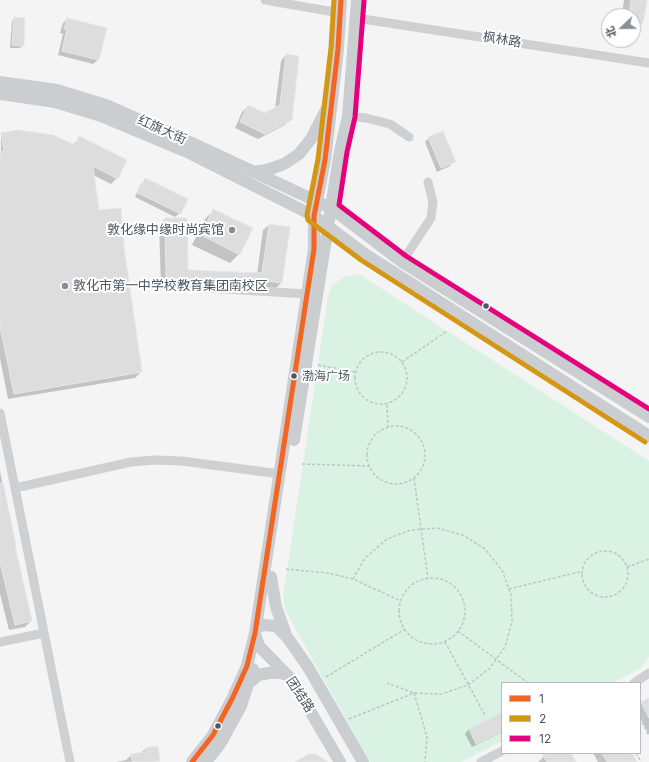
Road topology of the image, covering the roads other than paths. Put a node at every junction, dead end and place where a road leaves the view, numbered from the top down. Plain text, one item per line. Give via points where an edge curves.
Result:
1 (265, 0) edge
2 (341, 0) edge
3 (357, 0) edge
4 (340, 13) junction
5 (356, 18) junction
6 (649, 63) edge
7 (0, 82) edge
8 (0, 94) edge
9 (332, 97) junction
10 (348, 116) junction
11 (409, 137) dead end
12 (253, 172) junction
13 (428, 182) dead end
14 (316, 201) junction
15 (332, 208) junction
16 (314, 216) junction
17 (329, 226) junction
18 (402, 262) junction
19 (159, 285) dead end
20 (307, 294) junction
21 (0, 413) edge
22 (649, 417) edge
23 (649, 436) edge
24 (280, 474) junction
25 (15, 488) junction
26 (271, 577) junction
27 (258, 629) junction
28 (44, 633) junction
29 (287, 637) junction
30 (0, 642) edge
31 (259, 646) junction
32 (649, 673) edge
33 (288, 675) junction
34 (636, 682) edge
35 (249, 683) junction
36 (501, 752) edge
37 (70, 762) edge
38 (192, 762) edge
39 (206, 762) edge
40 (340, 762) edge
41 (363, 762) edge
42 (481, 762) edge

1 - 4 street
2 - 4 main road
3 - 5 main road
4 - 9 main road
5 - 6 street, 枫林路
5 - 10 main road
7 - 12 main road, 红旗大街 via 57,90 86,98
8 - 16 main road, 红旗大街 via 55,102 101,116 187,152
9 - 12 main road via 311,139 299,154 284,164
9 - 14 main road via 325,160
10 - 11 street via 390,124
10 - 15 main road via 340,150
12 - 14 main road, 红旗大街
13 - 18 street via 433,202 431,218
14 - 15 main road, 红旗大街
14 - 16 main road
15 - 17 main road
15 - 18 main road, 红旗大街
16 - 17 main road, 红旗大街
16 - 20 main road via 314,249
17 - 23 main road, 红旗大街 via 364,254
17 - 26 main road
18 - 22 main road, 红旗大街
19 - 20 street
20 - 24 main road
21 - 25 street
24 - 25 street via 182,461 155,460 131,462
24 - 27 main road
25 - 28 street
26 - 27 main road
26 - 29 main road via 280,623
27 - 29 main road via 276,626
27 - 31 main road, 团结路
27 - 38 main road via 247,666 233,697 213,735
28 - 30 street
28 - 37 street
29 - 41 main road, 团结路 via 317,682
31 - 33 main road, 团结路
31 - 35 main road
32 - 34 street
33 - 35 main road via 269,673 258,676
33 - 40 main road, 团结路
35 - 39 main road via 241,706 220,744
36 - 42 street

